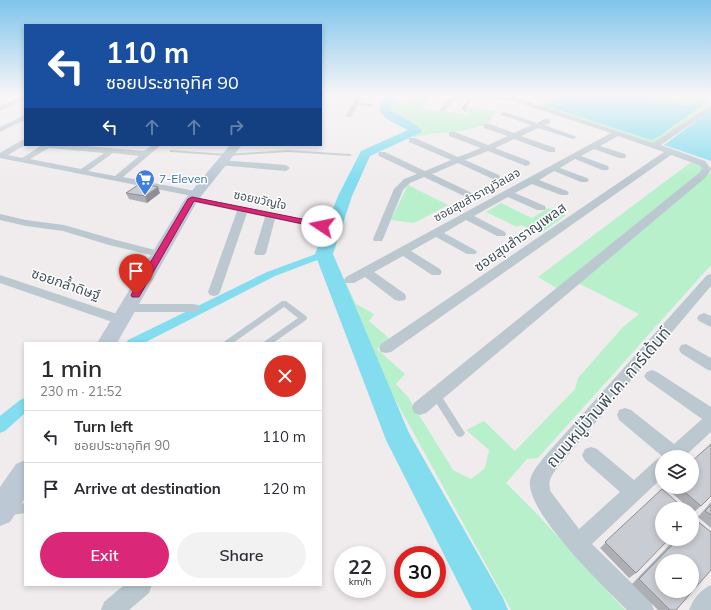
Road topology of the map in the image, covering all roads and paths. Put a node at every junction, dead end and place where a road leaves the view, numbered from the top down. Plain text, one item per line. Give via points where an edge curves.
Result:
1 (14, 123) edge
2 (533, 123) edge
3 (541, 123) edge
4 (587, 123) edge
5 (687, 123) edge
6 (538, 125) junction
7 (487, 126) dead end
8 (0, 130) edge
9 (617, 133) junction
10 (452, 134) dead end
11 (514, 136) junction
12 (573, 137) dead end
13 (412, 140) dead end
14 (24, 143) edge
15 (653, 145) junction
16 (46, 146) edge
17 (82, 146) edge
18 (118, 146) edge
19 (156, 146) edge
20 (593, 146) junction
21 (488, 148) junction
22 (552, 150) dead end
23 (111, 151) junction
24 (172, 151) dead end
25 (671, 151) junction
26 (146, 154) junction
27 (228, 154) edge
28 (382, 154) dead end
29 (0, 156) edge
30 (350, 156) dead end
31 (574, 156) junction
32 (622, 156) dead end
33 (26, 158) dead end
34 (61, 160) dead end
35 (458, 160) junction
36 (526, 163) dead end
37 (286, 168) dead end
38 (553, 168) junction
39 (606, 168) dead end
40 (86, 169) dead end
41 (424, 173) junction
42 (496, 177) dead end
43 (116, 179) junction
44 (531, 180) junction
45 (584, 180) dead end
46 (508, 193) junction
47 (564, 193) dead end
48 (467, 194) dead end
49 (194, 196) junction
50 (541, 208) dead end
51 (243, 210) junction
52 (271, 215) junction
53 (466, 216) junction
54 (0, 217) edge
55 (322, 226) dead end
56 (436, 233) junction
57 (501, 234) dead end
58 (378, 239) dead end
59 (403, 251) junction
60 (471, 252) dead end
61 (260, 253) dead end
62 (159, 254) junction
63 (366, 272) junction
64 (436, 272) dead end
65 (711, 278) edge
66 (0, 279) edge
67 (350, 280) dead end
68 (214, 292) dead end
69 (400, 297) dead end
70 (193, 308) dead end
71 (124, 314) junction
72 (108, 342) edge
73 (229, 342) edge
74 (269, 342) edge
75 (386, 348) dead end
76 (686, 349) dead end
77 (711, 365) edge
78 (652, 376) dead end
79 (436, 395) junction
80 (420, 408) dead end
81 (625, 415) dead end
82 (711, 416) edge
83 (711, 421) edge
84 (460, 433) dead end
85 (661, 450) edge
86 (680, 450) edge
87 (591, 455) dead end
88 (655, 473) edge
89 (24, 475) edge
90 (634, 492) junction
91 (24, 508) edge
92 (0, 512) edge
93 (578, 543) junction
94 (140, 586) edge
95 (711, 596) edge
96 (112, 610) edge
97 (643, 610) edge
98 (700, 610) edge

1 - 8 street
2 - 6 street
3 - 6 street
4 - 9 street
5 - 15 street
6 - 11 street
6 - 12 street
7 - 11 street
9 - 15 street
9 - 20 street, ซอยสุขสำราญวิลเลจ
10 - 21 street
11 - 21 street
11 - 22 street
13 - 35 street
14 - 29 street
15 - 25 street
16 - 33 street
17 - 23 street
17 - 34 street
18 - 23 street
19 - 26 street
20 - 31 street, ซอยสุขสำราญวิลเลจ
20 - 32 street
21 - 35 street
21 - 36 street
23 - 26 street
23 - 40 street
24 - 27 lane
25 - 75 street, ซอยสุขสำราญเพลส
25 - 79 street via 702,163 707,168 703,175
26 - 43 street
27 - 30 lane via 288,151
27 - 37 street
27 - 49 street
28 - 41 street
29 - 43 street, ซอยขวัญใจ
31 - 38 street, ซอยสุขสำราญวิลเลจ
31 - 39 street
35 - 41 street
35 - 42 street
38 - 44 street, ซอยสุขสำราญวิลเลจ
38 - 45 street
41 - 48 street
41 - 58 street via 403,184
43 - 49 street, ซอยขวัญใจ
44 - 46 street, ซอยสุขสำราญวิลเลจ
44 - 47 street
46 - 50 street
46 - 53 street, ซอยสุขสำราญวิลเลจ
49 - 51 street, ซอยขวัญใจ
49 - 62 street
51 - 52 street, ซอยขวัญใจ
51 - 68 street
52 - 55 street, ซอยขวัญใจ
52 - 61 street
53 - 56 street, ซอยสุขสำราญวิลเลจ
53 - 57 street
54 - 62 street via 64,228
56 - 59 street, ซอยสุขสำราญวิลเลจ
56 - 60 street
59 - 63 street, ซอยสุขสำราญวิลเลจ
59 - 64 street
62 - 71 street
63 - 67 street, ซอยสุขสำราญวิลเลจ
63 - 69 street
65 - 93 street, ถนนหมู่บ้านพี.เค. การ์เด้นท์ via 542,474 539,486 546,502
66 - 71 street, ซอยกล้ำดิษฐ์
70 - 71 street, ซอยกล้ำดิษฐ์
71 - 72 street
73 - 74 lane via 284,303 303,318
76 - 77 street
78 - 82 street
79 - 80 street
79 - 84 lane
81 - 85 street
83 - 86 street
87 - 90 street
88 - 90 street
89 - 92 street
90 - 93 street
91 - 92 lane
93 - 97 street, ถนนหมู่บ้านพี.เค. การ์เด้นท์
94 - 96 street
95 - 98 street

